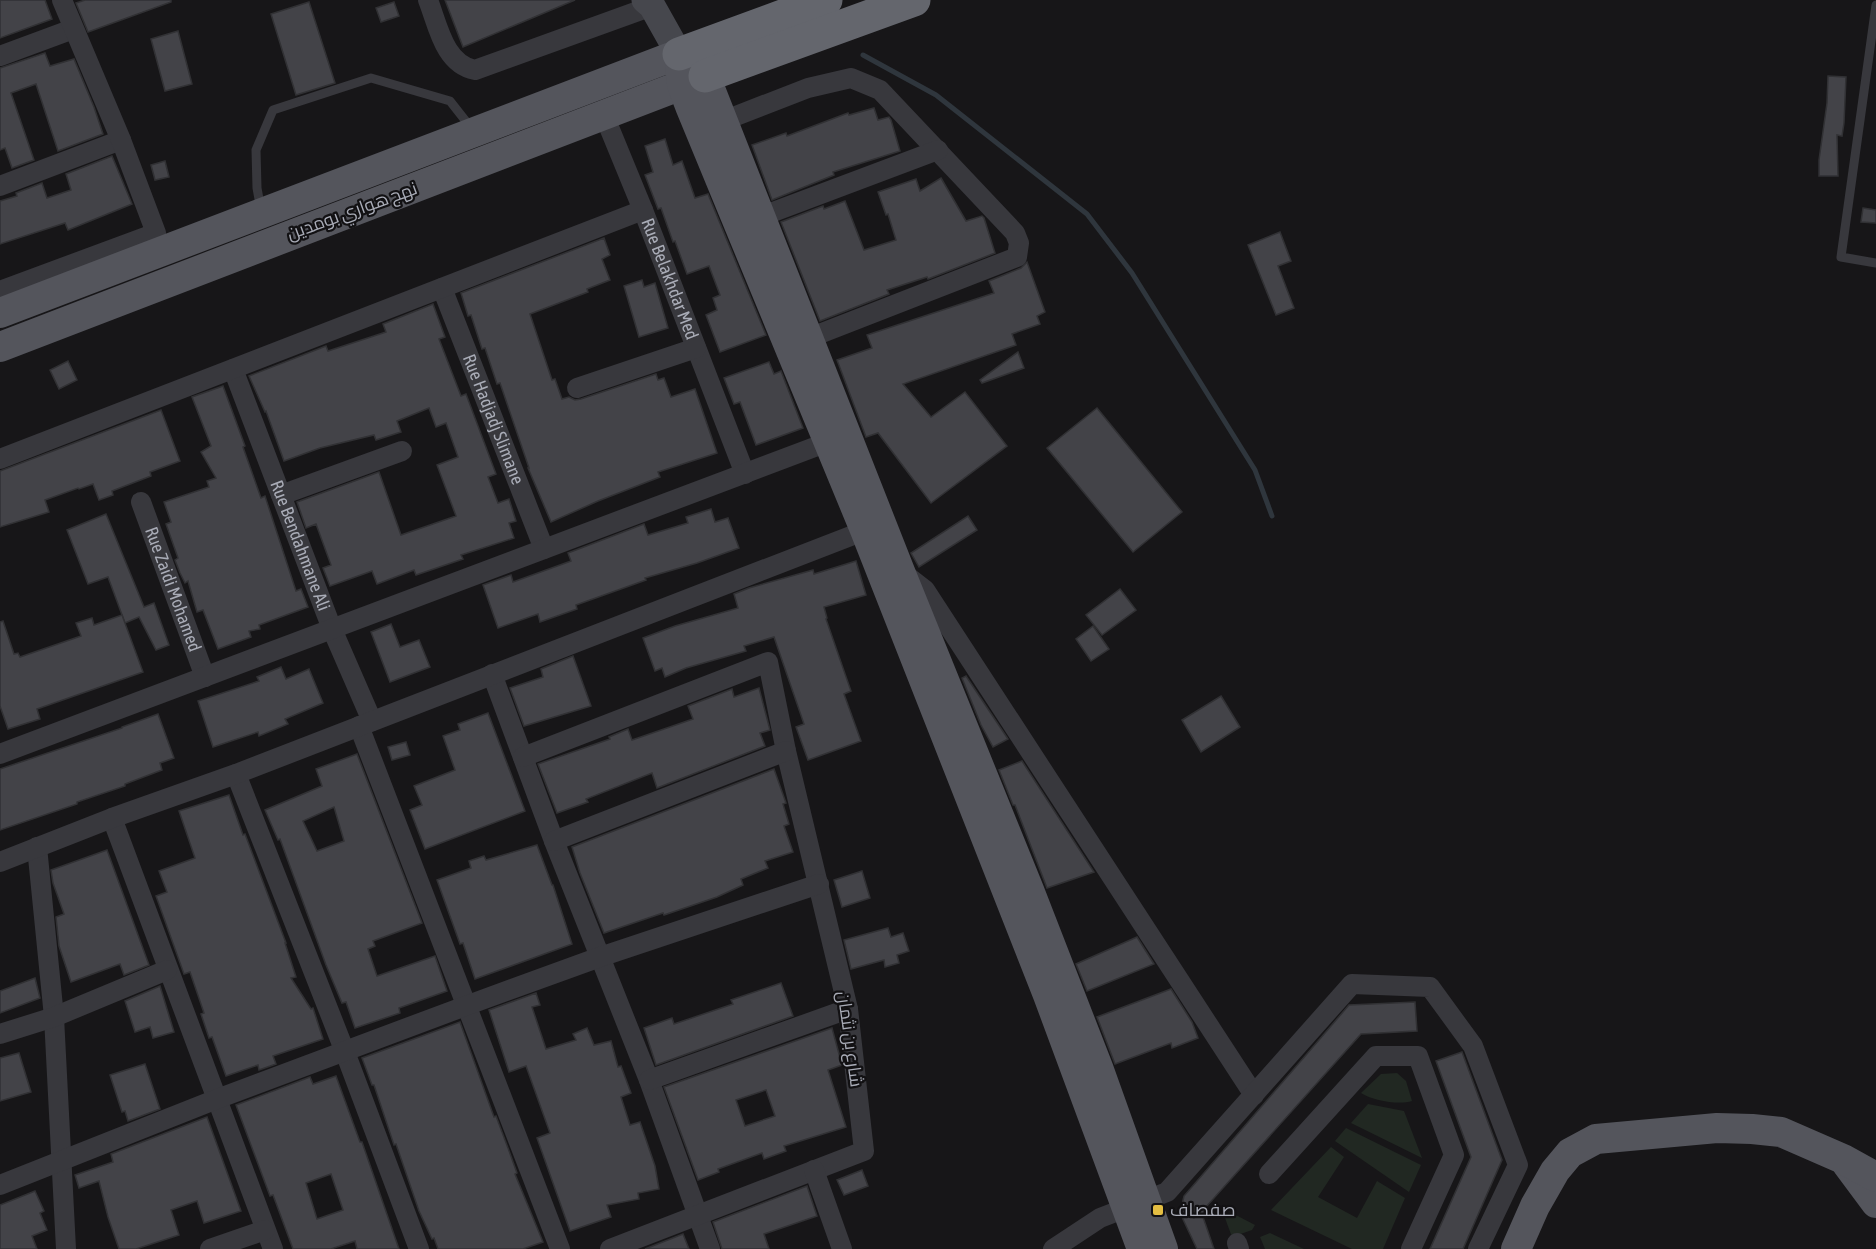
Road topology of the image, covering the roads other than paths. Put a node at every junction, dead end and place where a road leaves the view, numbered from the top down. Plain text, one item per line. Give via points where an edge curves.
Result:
1 (62, 0) edge
2 (428, 0) edge
3 (826, 0) edge
4 (906, 1) edge
5 (649, 3) edge
6 (1876, 5) edge
7 (1875, 19) edge
8 (73, 29) junction
9 (0, 56) edge
10 (688, 72) junction
11 (604, 115) junction
12 (723, 121) junction
13 (121, 140) junction
14 (480, 147) junction
15 (938, 150) junction
16 (0, 186) edge
17 (643, 210) junction
18 (760, 217) junction
19 (267, 227) junction
20 (156, 233) junction
21 (203, 234) junction
22 (217, 262) junction
23 (1876, 263) edge
24 (442, 288) junction
25 (0, 291) edge
26 (0, 313) edge
27 (809, 338) junction
28 (0, 347) edge
29 (696, 348) junction
30 (234, 369) junction
31 (577, 388) dead end
32 (828, 442) junction
33 (402, 451) dead end
34 (0, 459) edge
35 (745, 474) junction
36 (281, 495) junction
37 (141, 502) dead end
38 (873, 528) junction
39 (544, 549) junction
40 (899, 569) junction
41 (332, 629) junction
42 (492, 674) junction
43 (205, 677) junction
44 (365, 723) junction
45 (786, 751) junction
46 (0, 754) edge
47 (523, 757) junction
48 (236, 774) junction
49 (112, 818) junction
50 (554, 841) junction
51 (37, 847) junction
52 (0, 862) edge
53 (819, 884) junction
54 (600, 957) junction
55 (167, 970) junction
56 (468, 1005) junction
57 (848, 1009) junction
58 (54, 1017) junction
59 (0, 1034) edge
60 (345, 1052) junction
61 (649, 1080) junction
62 (1254, 1095) junction
63 (217, 1099) junction
64 (1843, 1159) junction
65 (61, 1162) junction
66 (814, 1170) junction
67 (1269, 1174) dead end
68 (1876, 1177) edge
69 (0, 1185) edge
70 (1876, 1203) edge
71 (1137, 1204) junction
72 (698, 1216) junction
73 (265, 1230) junction
74 (66, 1249) edge
75 (210, 1249) edge
76 (273, 1249) edge
77 (419, 1249) edge
78 (560, 1249) edge
79 (610, 1249) edge
80 (710, 1249) edge
81 (843, 1249) edge
82 (1053, 1249) edge
83 (1142, 1249) edge
84 (1163, 1249) edge
85 (1411, 1249) edge
86 (1478, 1249) edge
87 (1516, 1249) edge

1 - 8 street
2 - 5 street via 449,52 461,65 475,70
3 - 10 highway
4 - 10 highway
5 - 10 street
6 - 7 lane
7 - 23 lane via 1840,257
8 - 9 street
8 - 13 street
10 - 11 main road, نهج هواري بومدين
10 - 12 main road
10 - 14 main road, نهج هواري بومدين
10 - 32 main road
11 - 14 main road, نهج هواري بومدين
11 - 17 street, Rue Belakhdar Med
12 - 15 street via 808,88 851,78 880,90
12 - 18 main road
13 - 16 street
13 - 20 street
14 - 19 main road, نهج هواري بومدين
14 - 19 lane via 450,101 371,78 273,110 256,150 257,189
15 - 18 street
15 - 27 street via 1015,233 1019,243 1017,257
17 - 24 street
17 - 29 street, Rue Belakhdar Med
18 - 27 main road
19 - 21 main road, نهج هواري بومدين
19 - 22 main road, نهج هواري بومدين
20 - 21 street
20 - 25 street
21 - 22 street
21 - 26 main road, نهج هواري بومدين
22 - 28 main road, نهج هواري بومدين
24 - 30 street
24 - 39 street, Rue Hadjadj Slimane
27 - 38 main road
29 - 31 street, Rue Belakhdar Med
29 - 35 street, Rue Belakhdar Med
30 - 34 street
30 - 36 street, Rue Bendahmane Ali
32 - 35 street
32 - 38 main road
33 - 36 street
35 - 39 street
36 - 41 street, Rue Bendahmane Ali
37 - 43 street, Rue Zaidi Mohamed
38 - 40 main road
38 - 42 street
38 - 71 main road via 1048,995
39 - 41 street
40 - 62 street via 925,590
40 - 71 main road via 1099,1070
41 - 43 street
41 - 44 street, Rue Bendahmane Ali
42 - 44 street
42 - 47 street
43 - 46 street
44 - 48 street
44 - 56 street, Rue Bendahmane Ali
45 - 47 street, شارع بن نثمان via 768,662
45 - 50 street
45 - 53 street, شارع بن نثمان
47 - 50 street
48 - 49 street
48 - 60 street
49 - 51 street
49 - 55 street
50 - 54 street
51 - 52 street
51 - 58 street
53 - 54 street
53 - 57 street, شارع بن نثمان
54 - 56 street
54 - 61 street
55 - 58 street
55 - 63 street
56 - 60 street
56 - 78 street, Rue Bendahmane Ali
57 - 61 street
57 - 66 street, شارع بن نثمان via 864,1151
58 - 59 street
58 - 65 street
60 - 63 street
60 - 77 street
61 - 72 street
62 - 71 street via 1167,1192
62 - 86 street via 1352,984 1430,987 1473,1046 1518,1165
63 - 65 street
63 - 73 street
64 - 68 main road
64 - 70 main road
64 - 87 main road via 1781,1132 1752,1129 1717,1128 1596,1139 1570,1153 1555,1171
65 - 69 street
65 - 74 street
66 - 72 street, شارع بن نثمان
66 - 81 street
67 - 85 street via 1376,1056 1418,1056 1454,1155
71 - 82 street via 1100,1218
71 - 83 main road
71 - 84 main road
72 - 79 street, شارع بن نثمان
72 - 80 street
73 - 75 street
73 - 76 street

